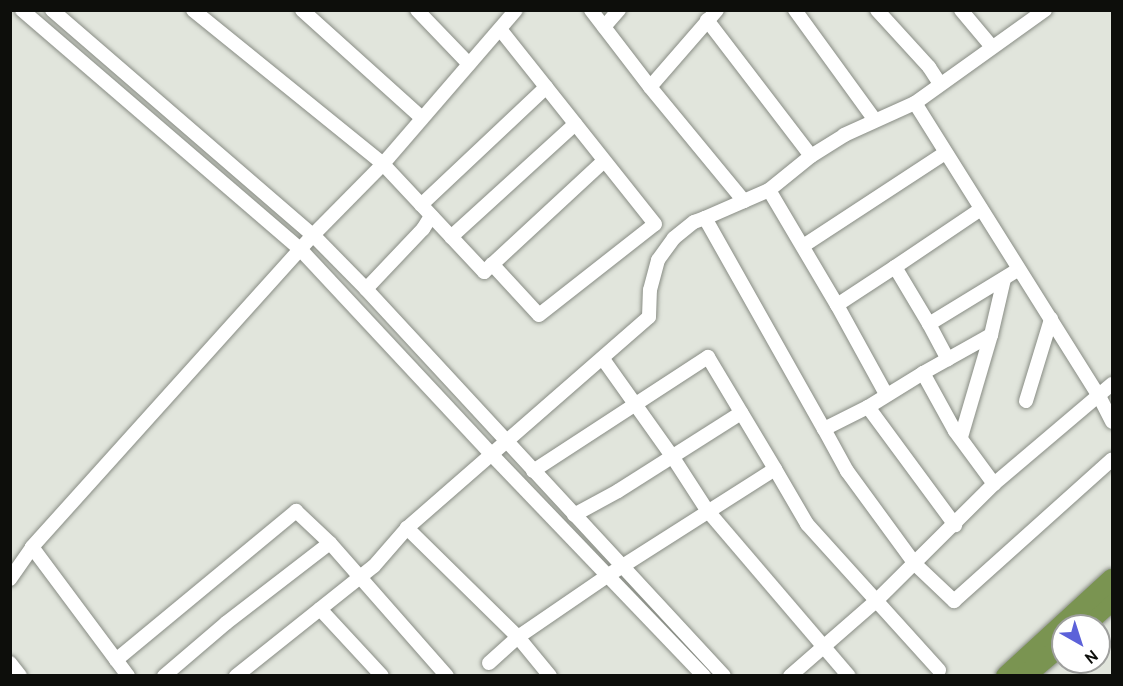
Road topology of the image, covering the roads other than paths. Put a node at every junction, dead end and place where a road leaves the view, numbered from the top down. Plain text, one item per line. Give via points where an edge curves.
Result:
1 (22, 10) edge
2 (52, 10) edge
3 (193, 10) edge
4 (302, 10) edge
5 (417, 10) edge
6 (516, 10) edge
7 (591, 10) edge
8 (619, 10) edge
9 (795, 10) edge
10 (877, 10) edge
11 (961, 10) edge
12 (1045, 10) edge
13 (67, 15) edge
14 (712, 15) edge
15 (604, 27) junction
16 (500, 29) junction
17 (92, 44) junction
18 (992, 46) junction
19 (78, 59) junction
20 (469, 64) junction
21 (940, 84) junction
22 (546, 87) junction
23 (650, 87) junction
24 (915, 104) junction
25 (422, 118) junction
26 (875, 120) junction
27 (575, 124) junction
28 (945, 153) junction
29 (811, 156) junction
30 (604, 161) junction
31 (383, 164) junction
32 (769, 190) junction
33 (744, 201) junction
34 (421, 205) junction
35 (981, 209) junction
36 (433, 218) junction
37 (705, 218) junction
38 (313, 235) junction
39 (451, 237) junction
40 (803, 246) junction
41 (300, 249) junction
42 (492, 264) junction
43 (895, 267) junction
44 (1020, 269) junction
45 (1004, 279) junction
46 (366, 289) junction
47 (837, 305) junction
48 (1051, 319) junction
49 (928, 324) junction
50 (991, 335) junction
51 (603, 359) junction
52 (948, 359) junction
53 (923, 373) junction
54 (1113, 384) edge
55 (886, 394) junction
56 (1100, 396) junction
57 (1026, 401) dead end
58 (634, 405) junction
59 (868, 407) junction
60 (741, 413) junction
61 (1113, 422) edge
62 (824, 429) junction
63 (961, 437) junction
64 (506, 441) junction
65 (490, 454) junction
66 (672, 456) junction
67 (1113, 459) edge
68 (775, 469) junction
69 (533, 471) junction
70 (994, 484) junction
71 (707, 510) junction
72 (574, 515) junction
73 (955, 525) junction
74 (407, 528) junction
75 (330, 543) junction
76 (32, 547) junction
77 (915, 564) junction
78 (622, 565) junction
79 (607, 576) junction
80 (359, 578) junction
81 (10, 579) edge
82 (1113, 579) edge
83 (877, 600) junction
84 (1113, 602) edge
85 (320, 609) junction
86 (1098, 614) edge
87 (518, 637) junction
88 (823, 648) junction
89 (1051, 654) edge
90 (116, 660) junction
91 (10, 663) edge
92 (489, 663) dead end
93 (939, 670) dead end
94 (20, 675) edge
95 (128, 675) edge
96 (164, 675) edge
97 (238, 675) edge
98 (382, 675) edge
99 (447, 675) edge
100 (550, 675) edge
101 (704, 675) edge
102 (724, 675) edge
103 (790, 675) edge
104 (849, 675) edge
105 (1006, 675) edge
106 (1025, 675) edge

1 - 19 street
2 - 13 street
3 - 31 street
4 - 25 street
5 - 20 street
6 - 16 street
7 - 15 street
8 - 15 street
9 - 26 street
10 - 21 street
11 - 18 street
12 - 18 street
13 - 17 street
14 - 23 street
14 - 29 street
15 - 23 street
16 - 20 street
16 - 22 street
17 - 19 street
17 - 38 street
18 - 21 street
19 - 41 street
20 - 25 street
21 - 24 street
22 - 27 street
22 - 34 street
23 - 33 street
24 - 26 street
24 - 28 street
25 - 31 street
26 - 29 street
27 - 30 street
27 - 39 street
28 - 35 street
28 - 40 street
29 - 32 street
30 - 42 street
30 - 42 street via 655,224 539,315
31 - 34 street
31 - 38 street
32 - 33 street
32 - 40 street
33 - 37 street
34 - 36 street
35 - 43 street
35 - 44 street
36 - 39 street
36 - 46 street via 430,216 423,229
37 - 51 street via 674,238 658,260 650,290 649,317
37 - 62 street
38 - 41 street
38 - 46 street
39 - 42 street via 483,272
40 - 47 street
41 - 65 street
41 - 76 street
43 - 47 street
43 - 49 street
44 - 45 street
44 - 48 street
45 - 49 street
45 - 50 street
46 - 64 street
47 - 55 street
48 - 56 street
48 - 57 street
49 - 52 street
50 - 52 street
50 - 63 street
51 - 58 street
51 - 64 street
52 - 53 street
53 - 55 street
53 - 63 street
54 - 56 street
55 - 59 street
56 - 61 street
56 - 70 street
58 - 60 street via 708,357
58 - 66 street
58 - 69 street
59 - 62 street
59 - 73 street
60 - 66 street
60 - 68 street
62 - 77 street via 847,471
63 - 70 street
64 - 65 street
64 - 69 street
65 - 74 street
65 - 79 street
66 - 71 street
66 - 72 street
67 - 77 street via 954,601
68 - 71 street
68 - 83 street via 807,524
69 - 72 street
70 - 73 street
71 - 78 street
71 - 88 street
72 - 78 street
73 - 77 street
74 - 80 street
74 - 87 street
75 - 80 street
75 - 90 street via 297,511
75 - 96 street
76 - 81 street
76 - 90 street
77 - 83 street
78 - 79 street
78 - 102 street
79 - 87 street
79 - 101 street
80 - 85 street
80 - 99 street
82 - 105 highway
83 - 88 street
83 - 93 street
84 - 86 highway
85 - 97 street
85 - 98 street
87 - 92 street
87 - 100 street
88 - 103 street
88 - 104 street
89 - 106 highway
90 - 95 street
91 - 94 street

